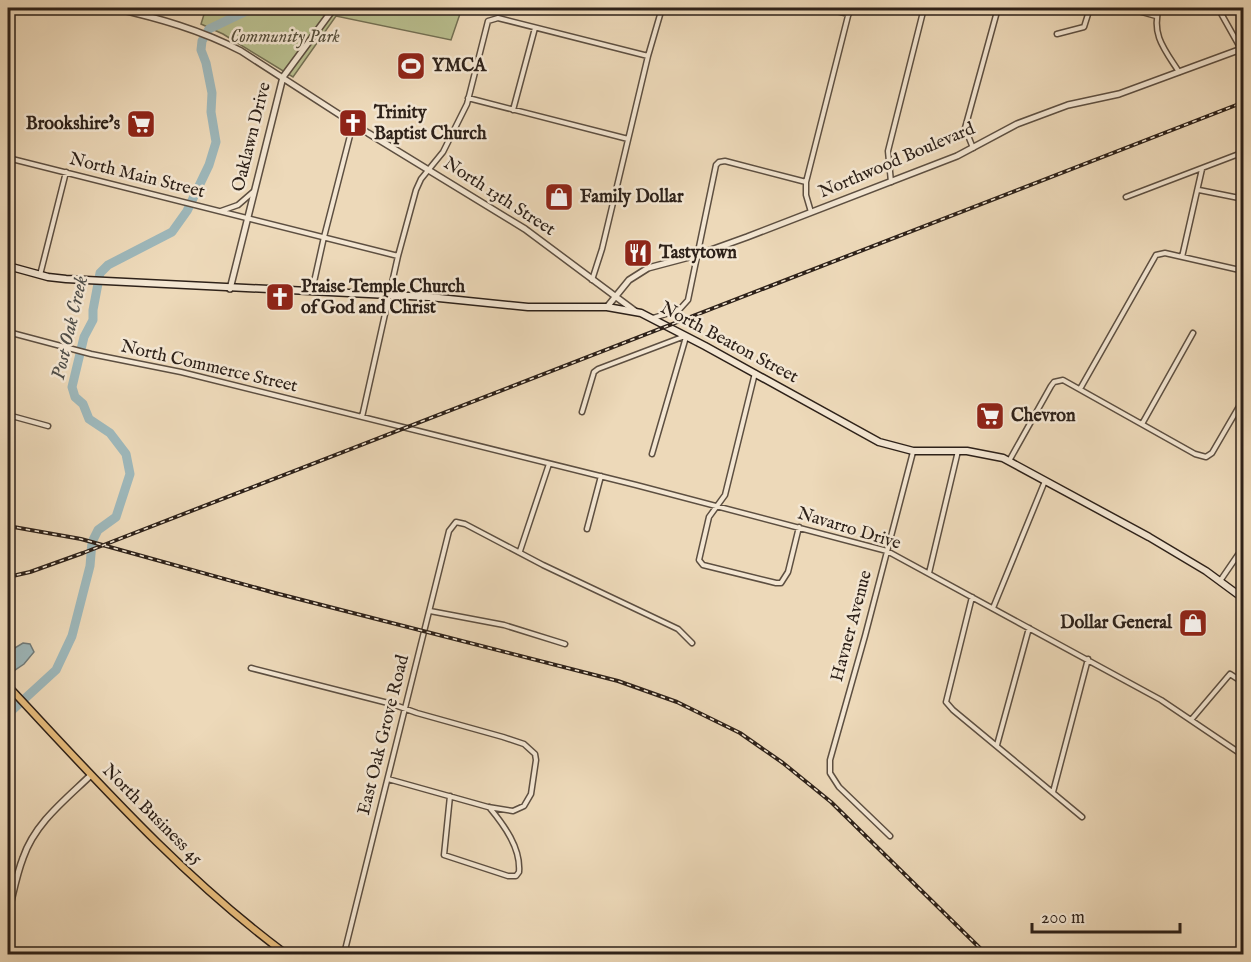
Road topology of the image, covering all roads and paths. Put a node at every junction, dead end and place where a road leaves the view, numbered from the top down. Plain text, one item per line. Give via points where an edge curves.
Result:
1 (114, 8) edge
2 (334, 8) edge
3 (662, 8) edge
4 (824, 8) edge
5 (850, 8) edge
6 (924, 8) edge
7 (998, 8) edge
8 (1090, 8) edge
9 (1127, 8) edge
10 (1159, 8) edge
11 (1218, 8) edge
12 (849, 14) junction
13 (1156, 16) junction
14 (535, 28) junction
15 (1057, 34) dead end
16 (1242, 49) edge
17 (648, 56) junction
18 (1179, 73) junction
19 (283, 77) junction
20 (468, 98) junction
21 (513, 110) junction
22 (354, 123) junction
23 (628, 139) junction
24 (973, 148) junction
25 (1244, 153) edge
26 (8, 158) edge
27 (1202, 169) junction
28 (429, 170) junction
29 (66, 172) junction
30 (806, 182) junction
31 (891, 182) junction
32 (255, 189) junction
33 (1199, 190) junction
34 (1126, 197) dead end
35 (1244, 199) edge
36 (221, 211) junction
37 (812, 212) junction
38 (247, 218) junction
39 (324, 237) junction
40 (697, 255) junction
41 (398, 256) junction
42 (1182, 257) junction
43 (8, 266) edge
44 (1244, 271) edge
45 (40, 275) junction
46 (592, 280) junction
47 (230, 289) junction
48 (311, 292) junction
49 (389, 295) junction
50 (616, 297) junction
51 (607, 307) junction
52 (636, 312) junction
53 (653, 318) junction
54 (8, 332) edge
55 (1193, 333) dead end
56 (686, 336) junction
57 (755, 373) junction
58 (1080, 389) junction
59 (1244, 398) edge
60 (582, 412) dead end
61 (8, 415) edge
62 (362, 417) junction
63 (1143, 424) junction
64 (48, 426) dead end
65 (405, 428) joint
66 (913, 451) junction
67 (958, 451) junction
68 (652, 454) dead end
69 (1009, 461) junction
70 (549, 464) junction
71 (601, 476) junction
72 (1045, 480) junction
73 (717, 506) junction
74 (799, 527) junction
75 (587, 529) dead end
76 (1244, 546) edge
77 (520, 551) junction
78 (887, 551) junction
79 (928, 573) junction
80 (1220, 581) junction
81 (972, 597) junction
82 (1244, 599) edge
83 (993, 608) junction
84 (430, 611) junction
85 (1029, 628) junction
86 (692, 643) dead end
87 (565, 644) dead end
88 (1088, 658) junction
89 (251, 668) dead end
90 (1244, 683) edge
91 (8, 686) edge
92 (405, 708) junction
93 (1191, 720) junction
94 (997, 745) junction
95 (1244, 756) edge
96 (91, 775) junction
97 (388, 779) junction
98 (1053, 792) junction
99 (450, 796) junction
100 (488, 807) junction
101 (1082, 817) dead end
102 (891, 836) dead end
103 (8, 909) edge
104 (286, 954) edge
105 (344, 954) edge

1 - 19 street, North 13th Street via 161,19 225,42
2 - 19 street, Oaklawn Drive
3 - 17 street
4 - 12 street
5 - 12 street
6 - 31 street via 888,150
7 - 24 street via 965,128
8 - 15 street via 1084,27
9 - 13 street
10 - 13 street
11 - 16 street
12 - 30 street
13 - 18 street via 1163,47
14 - 17 street
14 - 20 street via 490,19
14 - 21 street
16 - 18 street, Northwood Boulevard
17 - 23 street
18 - 24 street, Northwood Boulevard via 1119,94 1068,105 1017,124
19 - 22 street, North 13th Street
19 - 32 street, Oaklawn Drive
20 - 21 street
20 - 28 street via 444,152
21 - 23 street
22 - 28 street, North 13th Street
22 - 39 street
23 - 46 street
24 - 31 street, Northwood Boulevard
25 - 27 street
26 - 29 street, North Main Street
27 - 33 street
27 - 34 street
28 - 41 street via 416,190
28 - 46 street, North 13th Street via 525,229
29 - 36 street, North Main Street
29 - 45 street
30 - 37 street
30 - 40 street via 719,162
31 - 37 street, Northwood Boulevard
32 - 36 street via 238,206
32 - 38 street, Oaklawn Drive
33 - 35 street
33 - 42 street
36 - 38 street, North Main Street
37 - 40 street, Northwood Boulevard
38 - 39 street, North Main Street
38 - 47 street, Oaklawn Drive
39 - 41 street, North Main Street
39 - 48 street
40 - 50 street, Northwood Boulevard via 648,268 629,280
40 - 53 street via 684,306
41 - 49 street
42 - 44 street
42 - 58 street via 1160,253 1153,259
43 - 45 main road, North Beaton Street
45 - 47 main road, North Beaton Street
46 - 50 street, North 13th Street
47 - 48 main road, North Beaton Street
48 - 49 main road, North Beaton Street
49 - 51 main road, North Beaton Street via 528,308
49 - 62 street
50 - 51 street, Northwood Boulevard
50 - 52 street, North 13th Street
51 - 52 main road, North Beaton Street
52 - 53 main road, North Beaton Street
53 - 56 main road, North Beaton Street
54 - 62 street, North Commerce Street
55 - 63 street
56 - 57 main road, North Beaton Street
56 - 60 street via 598,369
56 - 68 street
57 - 66 main road, North Beaton Street via 872,439
57 - 73 street via 725,495
58 - 63 street
58 - 69 street via 1063,380 1054,382
59 - 63 street via 1212,453 1204,457
61 - 64 street
62 - 65 street, North Commerce Street
65 - 70 street, Navarro Drive
66 - 67 main road, North Beaton Street
66 - 78 street, Havner Avenue
67 - 69 main road, North Beaton Street via 982,452
67 - 79 street
69 - 72 main road, North Beaton Street
70 - 71 street, Navarro Drive
70 - 77 street
71 - 73 street, Navarro Drive
71 - 75 street
72 - 80 main road, North Beaton Street
72 - 83 street
73 - 74 street, Navarro Drive
73 - 74 street via 709,517 699,560 703,565 729,572 781,583 788,572
74 - 78 street, Navarro Drive
76 - 80 street
77 - 84 street, East Oak Grove Road via 460,522 453,523
77 - 86 street via 678,628
78 - 79 street, Navarro Drive
78 - 102 street, Havner Avenue via 830,760 830,773 839,787
79 - 81 street, Navarro Drive
80 - 82 main road, North Beaton Street
81 - 83 street, Navarro Drive
81 - 94 street via 946,702
83 - 85 street, Navarro Drive
84 - 87 street via 504,625
84 - 92 street, East Oak Grove Road
85 - 88 street, Navarro Drive
85 - 94 street
88 - 93 street, Navarro Drive
88 - 98 street
89 - 92 street
90 - 93 street via 1230,674
91 - 96 main road, North Business 45
92 - 97 street, East Oak Grove Road
92 - 100 street via 530,746 536,754 534,779 524,806 513,812
93 - 95 street, Navarro Drive
94 - 98 street
96 - 103 street via 34,833
96 - 104 main road, North Business 45 via 190,875
97 - 99 street
97 - 105 street, East Oak Grove Road
98 - 101 street
99 - 100 street
99 - 100 street via 443,853 447,858 516,876 520,861 501,821

